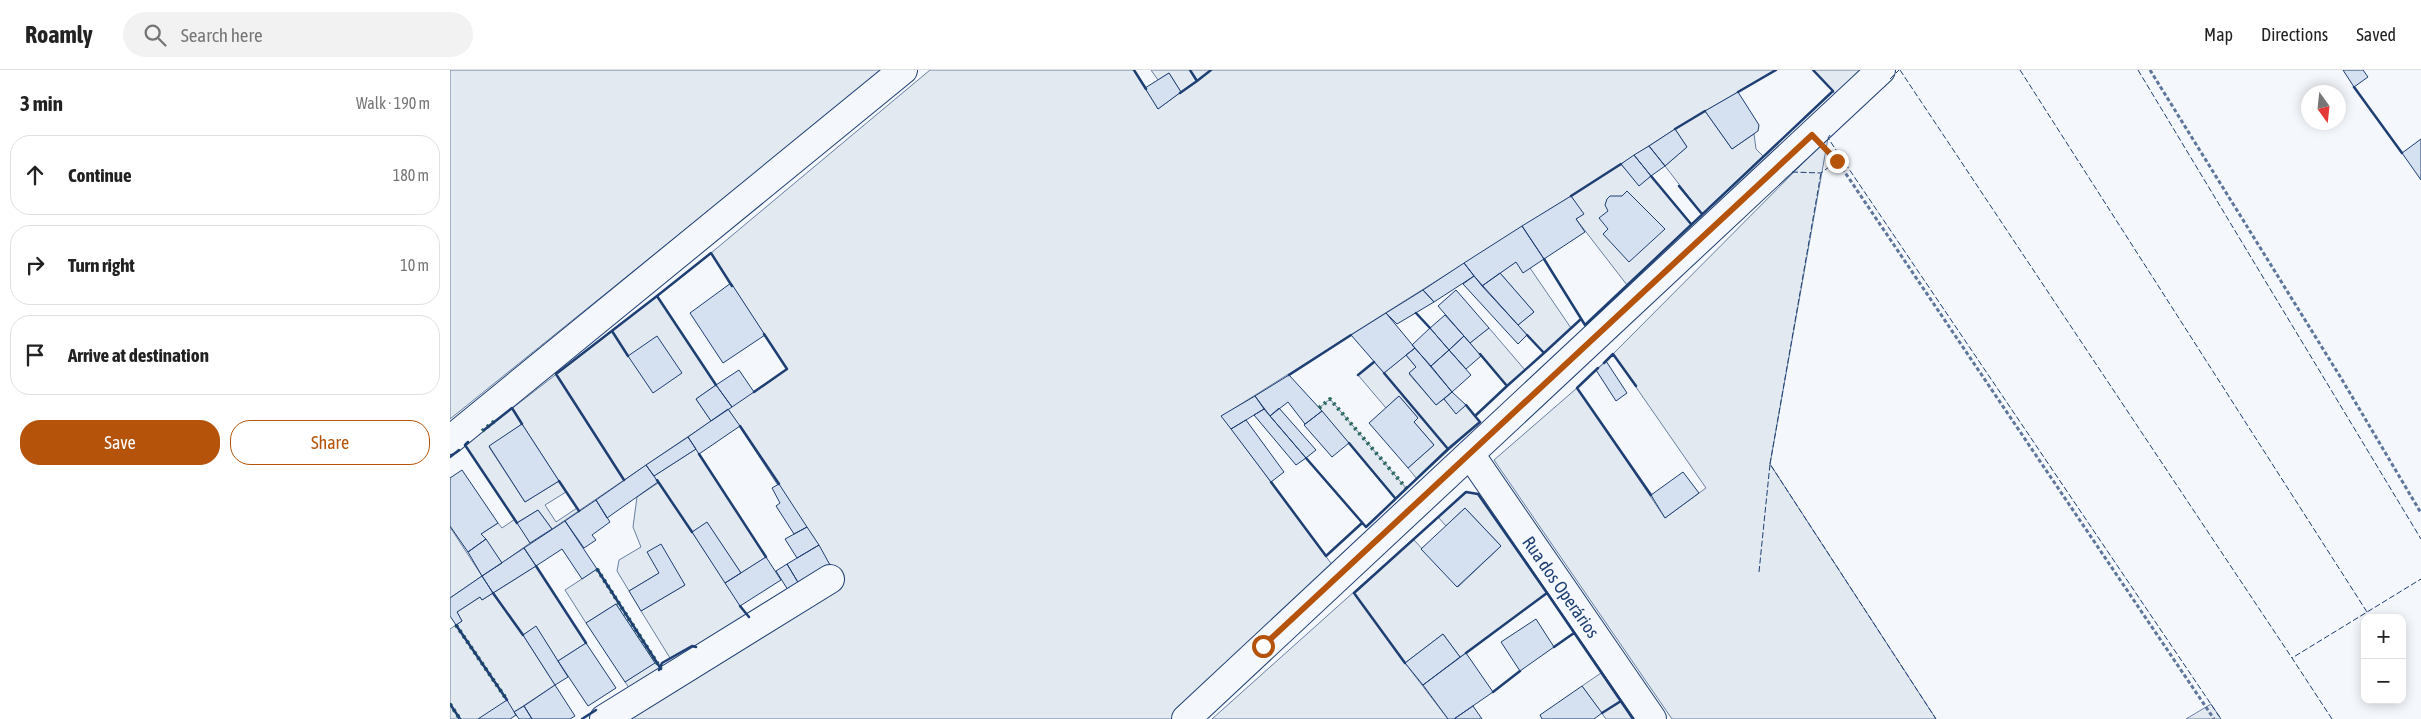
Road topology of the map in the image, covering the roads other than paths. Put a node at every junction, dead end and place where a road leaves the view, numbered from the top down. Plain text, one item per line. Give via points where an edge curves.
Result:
1 (903, 70) edge
2 (1881, 70) edge
3 (450, 440) edge
4 (1470, 454) junction
5 (830, 578) dead end
6 (604, 719) edge
7 (1186, 719) edge
8 (1652, 719) edge

1 - 3 street
2 - 4 street
4 - 7 street
4 - 8 street, Rua dos Operários
5 - 6 street

